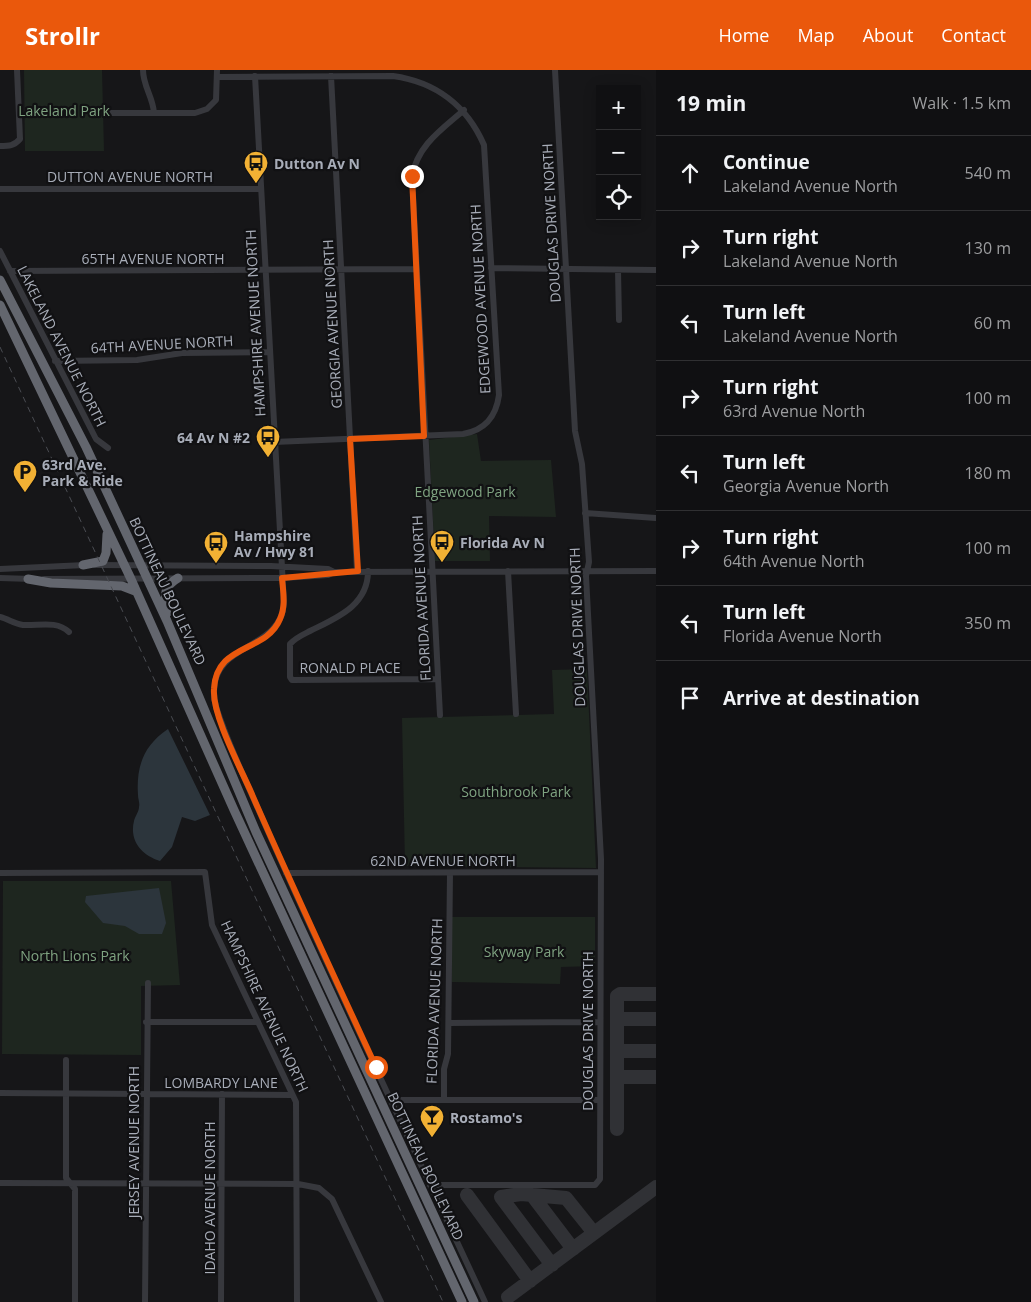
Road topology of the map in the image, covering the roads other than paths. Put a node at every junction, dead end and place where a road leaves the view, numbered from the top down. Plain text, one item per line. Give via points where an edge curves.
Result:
1 (17, 70) edge
2 (142, 70) edge
3 (555, 70) edge
4 (218, 73) edge
5 (255, 76) junction
6 (331, 76) junction
7 (464, 110) junction
8 (108, 113) dead end
9 (154, 113) junction
10 (0, 146) edge
11 (0, 189) edge
12 (261, 189) junction
13 (0, 251) edge
14 (491, 268) junction
15 (416, 269) junction
16 (265, 270) junction
17 (341, 270) junction
18 (566, 270) junction
19 (618, 270) junction
20 (656, 270) edge
21 (10, 271) junction
22 (0, 280) edge
23 (0, 305) edge
24 (619, 320) dead end
25 (270, 352) junction
26 (55, 361) junction
27 (424, 436) junction
28 (350, 439) junction
29 (274, 442) junction
30 (108, 448) dead end
31 (585, 513) junction
32 (656, 518) edge
33 (108, 531) junction
34 (83, 566) junction
35 (124, 566) junction
36 (141, 566) junction
37 (282, 568) junction
38 (0, 569) edge
39 (358, 571) junction
40 (368, 571) junction
41 (431, 571) junction
42 (508, 571) junction
43 (586, 571) junction
44 (656, 571) edge
45 (334, 572) junction
46 (0, 578) edge
47 (147, 578) junction
48 (178, 578) junction
49 (282, 578) junction
50 (28, 579) junction
51 (130, 579) junction
52 (135, 591) junction
53 (0, 617) edge
54 (168, 621) junction
55 (69, 632) dead end
56 (438, 679) junction
57 (516, 714) dead end
58 (440, 715) dead end
59 (601, 872) junction
60 (0, 873) edge
61 (286, 873) junction
62 (450, 873) junction
63 (148, 983) dead end
64 (146, 1022) junction
65 (258, 1022) junction
66 (600, 1022) junction
67 (449, 1023) junction
68 (66, 1060) dead end
69 (0, 1093) edge
70 (66, 1094) junction
71 (146, 1094) junction
72 (222, 1094) junction
73 (292, 1095) junction
74 (444, 1100) junction
75 (600, 1100) junction
76 (392, 1102) junction
77 (0, 1183) edge
78 (70, 1183) junction
79 (146, 1184) junction
80 (221, 1184) junction
81 (298, 1184) junction
82 (430, 1185) junction
83 (75, 1302) edge
84 (145, 1302) edge
85 (221, 1302) edge
86 (297, 1302) edge
87 (380, 1302) edge
88 (462, 1302) edge
89 (474, 1302) edge
90 (485, 1302) edge

1 - 10 street via 20,139 16,144
2 - 9 street via 154,102
3 - 18 street, DOUGLAS DRIVE NORTH
4 - 5 street
4 - 9 street via 216,100 207,109 195,113
5 - 6 street
5 - 12 street, HAMPSHIRE AVENUE NORTH
6 - 7 street via 393,76 415,80
6 - 17 street, GEORGIA AVENUE NORTH
7 - 14 street, EDGEWOOD AVENUE NORTH via 484,145
7 - 15 street, FLORIDA AVENUE NORTH via 424,146 414,165
8 - 9 street
11 - 12 street, DUTTON AVENUE NORTH
12 - 16 street, HAMPSHIRE AVENUE NORTH
13 - 21 street, LAKELAND AVENUE NORTH
14 - 18 street
14 - 27 street, EDGEWOOD AVENUE NORTH via 499,395 495,411 486,425 472,433
15 - 17 street, 65TH AVENUE NORTH
15 - 27 street, FLORIDA AVENUE NORTH
16 - 17 street, 65TH AVENUE NORTH
16 - 21 street, 65TH AVENUE NORTH
16 - 25 street, HAMPSHIRE AVENUE NORTH
17 - 28 street, GEORGIA AVENUE NORTH
18 - 19 street
18 - 31 street, DOUGLAS DRIVE NORTH via 575,432 582,464
19 - 20 street
19 - 24 street
21 - 26 street, LAKELAND AVENUE NORTH
22 - 36 highway, BOTTINEAU BOULEVARD via 86,447
23 - 33 highway, BOTTINEAU BOULEVARD
25 - 26 street, 64TH AVENUE NORTH via 182,353 137,360
25 - 29 street, HAMPSHIRE AVENUE NORTH
26 - 30 street, LAKELAND AVENUE NORTH via 96,439
27 - 28 street
27 - 41 street, FLORIDA AVENUE NORTH
28 - 29 street
28 - 39 street, GEORGIA AVENUE NORTH
29 - 37 street, HAMPSHIRE AVENUE NORTH
31 - 32 street
31 - 43 street, DOUGLAS DRIVE NORTH
33 - 34 highway via 102,561
33 - 35 highway, BOTTINEAU BOULEVARD
34 - 35 street
34 - 38 street
35 - 36 street
35 - 51 highway, BOTTINEAU BOULEVARD
36 - 37 street
36 - 47 highway, BOTTINEAU BOULEVARD
37 - 45 street via 328,569
37 - 49 street
39 - 40 street
39 - 45 street
40 - 41 street
40 - 56 street, RONALD PLACE via 365,591 349,611 290,644 292,680
41 - 42 street
41 - 56 street, FLORIDA AVENUE NORTH
42 - 43 street
42 - 57 street
43 - 44 street
43 - 59 street, DOUGLAS DRIVE NORTH
45 - 49 street
46 - 50 street
47 - 48 street
47 - 51 street
47 - 54 highway, BOTTINEAU BOULEVARD
48 - 49 street
48 - 54 highway via 165,592
49 - 61 street via 283,609 278,624 264,638 227,659 217,672 213,693 234,755
50 - 51 street
50 - 52 highway via 50,584 122,586
51 - 52 highway, BOTTINEAU BOULEVARD
52 - 88 highway, BOTTINEAU BOULEVARD
53 - 55 street via 22,625 64,627
54 - 89 highway, BOTTINEAU BOULEVARD via 256,832
56 - 58 street, FLORIDA AVENUE NORTH
59 - 62 street, 62ND AVENUE NORTH
59 - 66 street, DOUGLAS DRIVE NORTH
60 - 65 street, HAMPSHIRE AVENUE NORTH via 206,872 212,925
61 - 62 street, 62ND AVENUE NORTH
61 - 76 street
62 - 67 street, FLORIDA AVENUE NORTH
63 - 64 street, JERSEY AVENUE NORTH
64 - 65 street
64 - 71 street, JERSEY AVENUE NORTH
65 - 73 street, HAMPSHIRE AVENUE NORTH
66 - 67 street
66 - 75 street, DOUGLAS DRIVE NORTH
67 - 74 street, FLORIDA AVENUE NORTH
68 - 70 street
69 - 70 street, LOMBARDY LANE
70 - 71 street, LOMBARDY LANE
70 - 78 street via 66,1178
71 - 72 street, LOMBARDY LANE
71 - 79 street, JERSEY AVENUE NORTH
72 - 73 street, LOMBARDY LANE
72 - 80 street, IDAHO AVENUE NORTH
73 - 81 street, HAMPSHIRE AVENUE NORTH via 296,1102
74 - 75 street
74 - 76 street
75 - 82 street, DOUGLAS DRIVE NORTH via 598,1183
76 - 82 street
77 - 78 street
78 - 79 street
78 - 83 street via 75,1188
79 - 80 street
79 - 84 street, JERSEY AVENUE NORTH
80 - 81 street
80 - 85 street, IDAHO AVENUE NORTH
81 - 86 street, HAMPSHIRE AVENUE NORTH
81 - 87 street via 320,1188 332,1199
82 - 90 street

